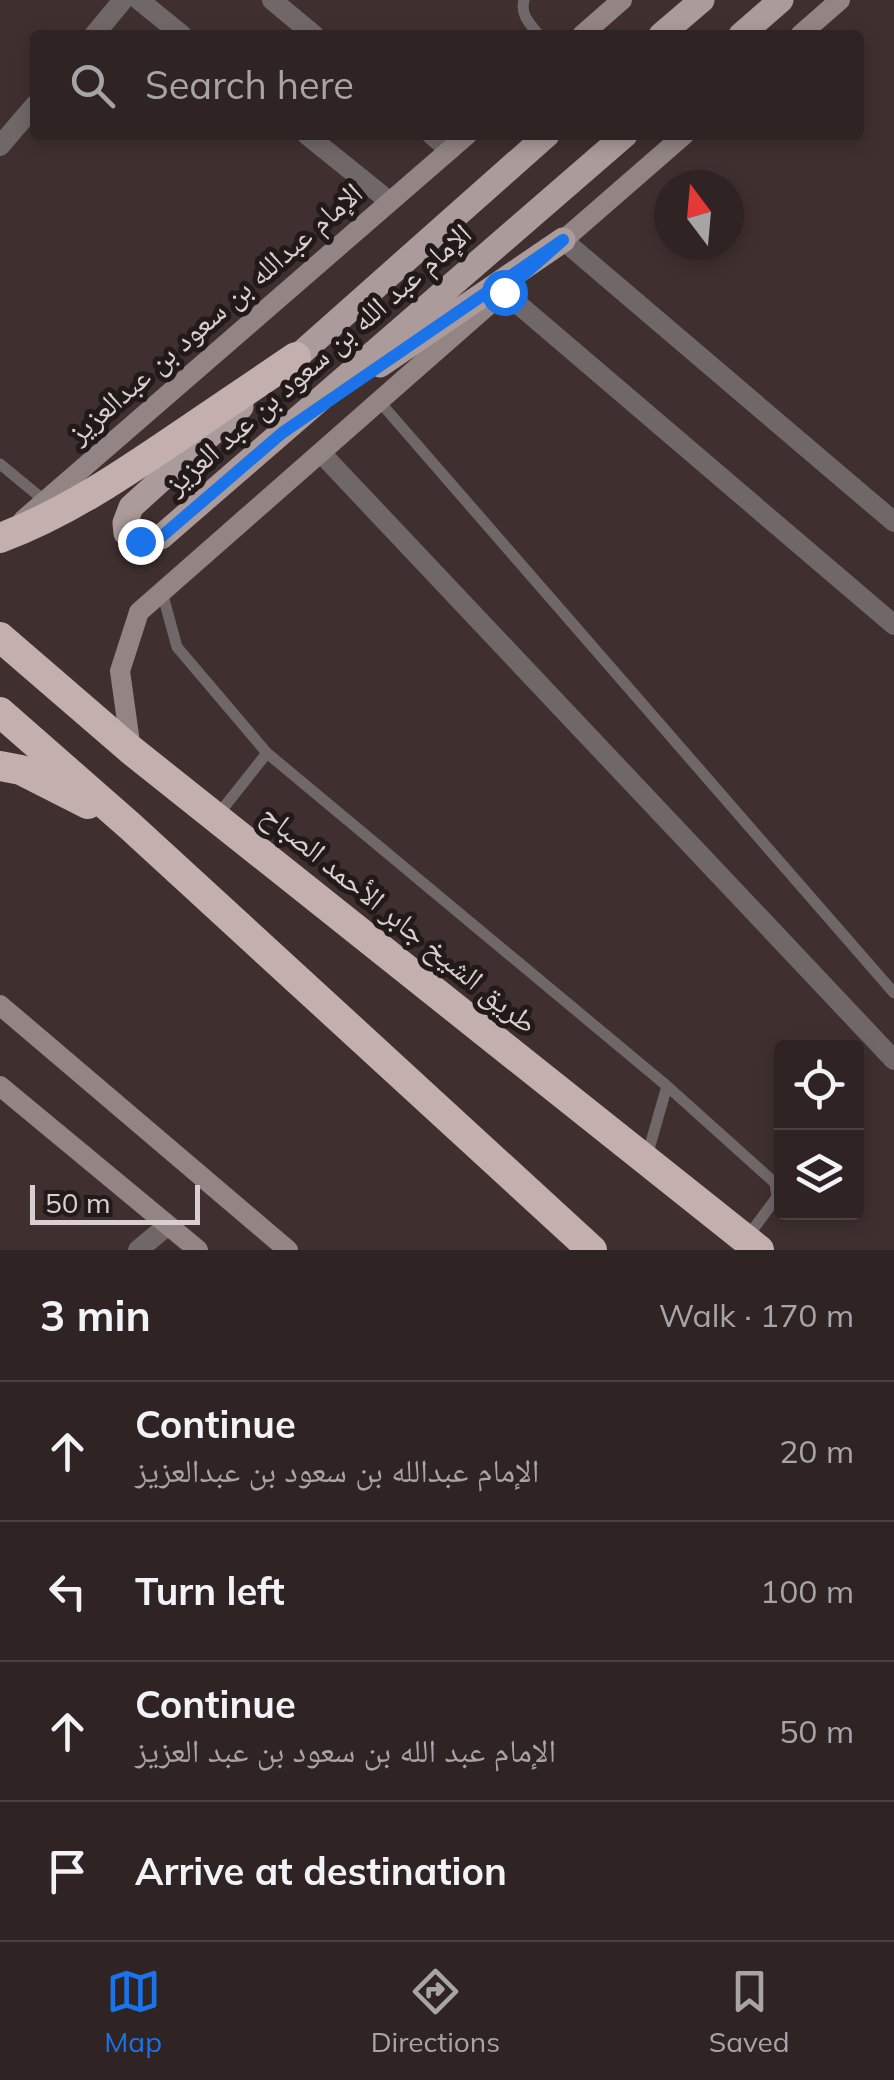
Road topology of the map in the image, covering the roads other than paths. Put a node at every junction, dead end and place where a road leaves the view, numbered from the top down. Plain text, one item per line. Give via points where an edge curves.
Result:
1 (123, 0) edge
2 (139, 0) edge
3 (272, 0) edge
4 (524, 0) edge
5 (622, 0) edge
6 (672, 0) edge
7 (702, 0) edge
8 (781, 0) edge
9 (840, 0) edge
10 (98, 30) edge
11 (176, 30) edge
12 (308, 30) edge
13 (535, 30) edge
14 (588, 30) edge
15 (649, 30) edge
16 (668, 30) edge
17 (747, 30) edge
18 (806, 30) edge
19 (30, 111) edge
20 (312, 140) edge
21 (438, 140) edge
22 (462, 140) edge
23 (542, 140) edge
24 (619, 140) edge
25 (678, 140) edge
26 (0, 146) edge
27 (450, 150) junction
28 (389, 202) junction
29 (563, 240) junction
30 (504, 292) junction
31 (296, 357) junction
32 (379, 401) junction
33 (282, 433) junction
34 (321, 452) junction
35 (0, 464) edge
36 (45, 501) junction
37 (894, 522) edge
38 (2, 537) edge
39 (162, 592) junction
40 (894, 625) edge
41 (0, 637) edge
42 (0, 712) edge
43 (131, 750) junction
44 (267, 753) junction
45 (0, 766) edge
46 (216, 817) junction
47 (130, 826) junction
48 (894, 993) edge
49 (0, 1005) edge
50 (894, 1060) edge
51 (0, 1086) edge
52 (667, 1086) junction
53 (646, 1160) junction
54 (166, 1226) junction
55 (752, 1245) edge
56 (138, 1250) edge
57 (198, 1250) edge
58 (288, 1250) edge
59 (592, 1250) edge

1 - 10 street
2 - 11 street
3 - 12 street
4 - 13 lane via 525,18
5 - 14 street
6 - 15 main road
7 - 16 main road
8 - 17 main road
9 - 18 street
19 - 26 street
20 - 28 street
21 - 27 street
22 - 27 street, الإمام عبدالله بن سعود بن عبدالعزيز
23 - 31 main road, الإمام عبد الله بن سعود بن عبد العزيز
24 - 33 main road, الإمام عبد الله بن سعود بن عبد العزيز
25 - 29 street
27 - 28 street, الإمام عبدالله بن سعود بن عبدالعزيز
28 - 36 street, الإمام عبدالله بن سعود بن عبدالعزيز
29 - 30 street
29 - 33 main road
29 - 37 street
30 - 32 street
30 - 40 street
31 - 33 main road, الإمام عبد الله بن سعود بن عبد العزيز via 130,508 126,533 140,541 161,537
31 - 38 highway via 86,497
32 - 34 street
32 - 48 lane
34 - 39 street
34 - 50 street
35 - 36 lane
36 - 38 street, الإمام عبدالله بن سعود بن عبدالعزيز
39 - 43 street via 139,612 120,671
39 - 44 lane via 177,647
41 - 43 highway, طريق الشيخ جابر الأحمد الصباح
42 - 47 highway
43 - 46 highway, طريق الشيخ جابر الأحمد الصباح
44 - 46 lane
44 - 52 lane
45 - 47 highway via 22,770
46 - 53 highway, طريق الشيخ جابر الأحمد الصباح
47 - 59 highway
49 - 58 street
51 - 54 street
52 - 53 lane
52 - 55 lane via 776,1182 777,1197
53 - 55 highway, طريق الشيخ جابر الأحمد الصباح
54 - 56 street
54 - 57 street

